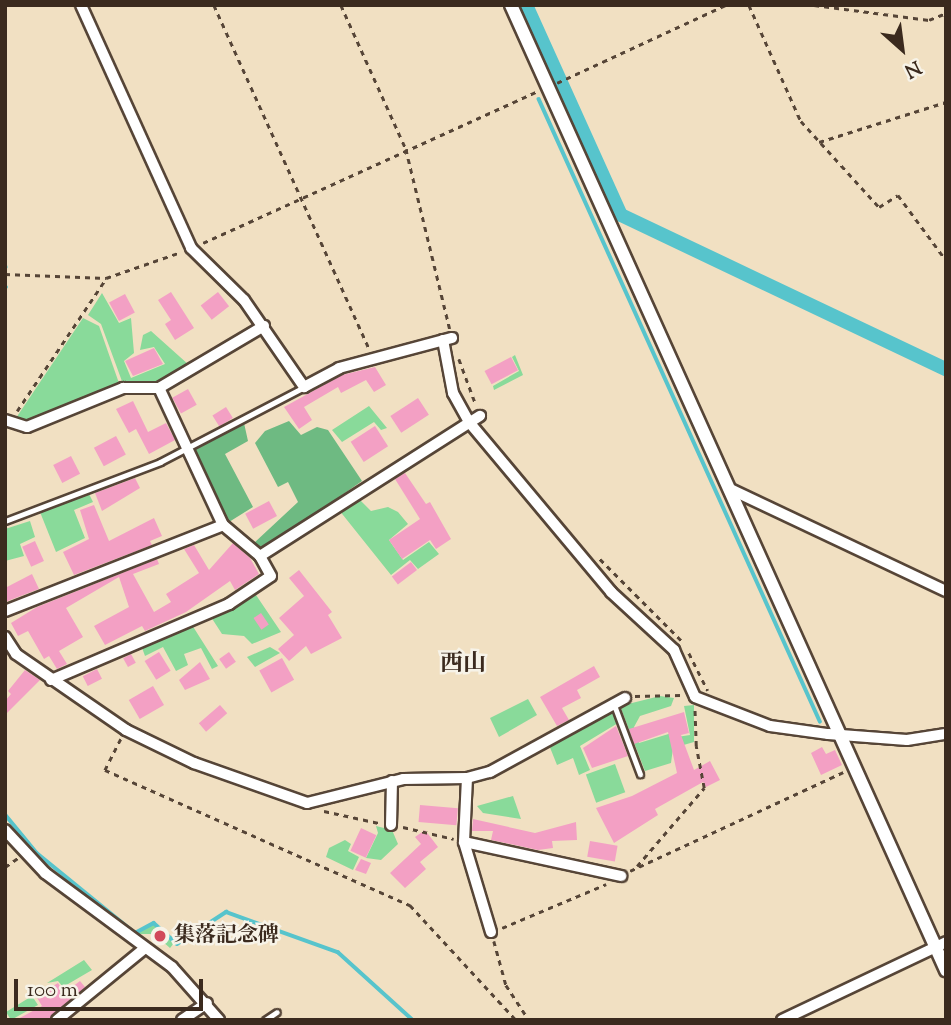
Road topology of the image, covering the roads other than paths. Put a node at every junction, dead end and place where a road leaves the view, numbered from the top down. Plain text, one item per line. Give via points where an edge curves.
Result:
1 (81, 5) edge
2 (511, 5) edge
3 (264, 326) junction
4 (304, 387) junction
5 (159, 388) junction
6 (480, 416) road end
7 (469, 422) junction
8 (7, 425) edge
9 (187, 449) junction
10 (730, 489) junction
11 (5, 521) edge
12 (223, 525) junction
13 (260, 556) junction
14 (946, 591) edge
15 (5, 611) edge
16 (5, 637) edge
17 (51, 680) junction
18 (625, 698) road end
19 (614, 704) junction
20 (839, 734) junction
21 (946, 734) edge
22 (640, 774) dead end
23 (467, 778) junction
24 (392, 781) junction
25 (391, 825) dead end
26 (5, 830) edge
27 (464, 842) junction
28 (621, 876) road end
29 (491, 932) road end
30 (940, 945) edge
31 (145, 948) junction
32 (946, 970) edge
33 (207, 1003) junction
34 (277, 1012) dead end
35 (65, 1018) edge
36 (182, 1020) edge
37 (219, 1020) edge
38 (264, 1020) edge
39 (782, 1020) edge

1 - 3 street via 191,248
2 - 10 street
3 - 4 street
3 - 5 street
4 - 7 street via 339,368 448,339 453,393
4 - 9 lane
5 - 8 street via 123,388 47,422
5 - 9 street
6 - 7 street
7 - 13 street
7 - 20 street via 611,592 674,650 695,697 770,726
9 - 11 lane
9 - 12 street
10 - 14 street
10 - 20 street
12 - 13 street
12 - 15 street
13 - 17 street via 271,576 240,598
16 - 17 street via 16,654
17 - 24 street via 126,730 194,763 307,803
18 - 19 street
19 - 22 lane
19 - 23 street via 514,761
20 - 21 street via 907,740
20 - 30 street
23 - 24 street
23 - 27 street
24 - 25 street
26 - 31 street via 24,854
27 - 28 street
27 - 29 street
30 - 32 street
30 - 39 street
31 - 33 street via 172,967
31 - 35 street
33 - 36 street
33 - 37 street
34 - 38 lane

